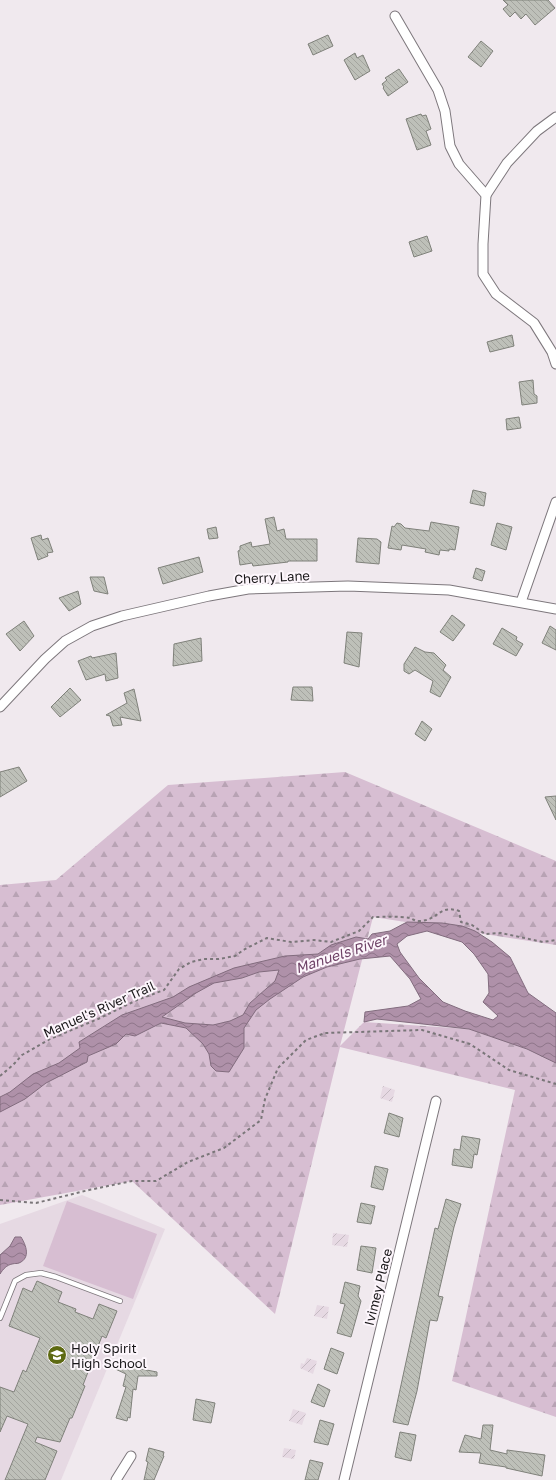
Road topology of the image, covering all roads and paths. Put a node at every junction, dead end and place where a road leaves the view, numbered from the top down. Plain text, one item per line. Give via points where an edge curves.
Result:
1 (395, 16) dead end
2 (556, 117) edge
3 (486, 195) junction
4 (556, 364) edge
5 (556, 502) edge
6 (521, 602) junction
7 (556, 609) edge
8 (0, 707) edge
9 (556, 940) edge
10 (0, 1076) edge
11 (556, 1084) edge
12 (436, 1101) dead end
13 (0, 1200) edge
14 (120, 1301) dead end
15 (0, 1318) edge
16 (131, 1456) dead end
17 (116, 1480) edge
18 (344, 1480) edge

1 - 3 street via 438,90 445,111 450,146 459,164
2 - 3 street via 537,131 507,163
3 - 4 street via 484,274 496,294 534,322 552,352
5 - 6 street
6 - 7 street, Cherry Lane
6 - 8 street, Cherry Lane via 449,590 348,586 248,589 209,596 122,616 92,626 64,641
9 - 10 path, Manuel's River Trail via 543,942 501,934 485,934 472,925 461,922 459,912 452,909 445,909 433,918 418,922 410,918 373,916 359,931 331,942 291,942 267,938 235,956 191,962 179,969 164,990 50,1039 22,1055
11 - 13 path via 509,1070 470,1044 422,1030 324,1033 306,1040 278,1068 264,1099 261,1120 224,1148 188,1162 156,1181 132,1181 36,1202
12 - 18 street, Ivimey Place
14 - 15 lane via 56,1277 41,1273 26,1275 15,1281
16 - 17 street

